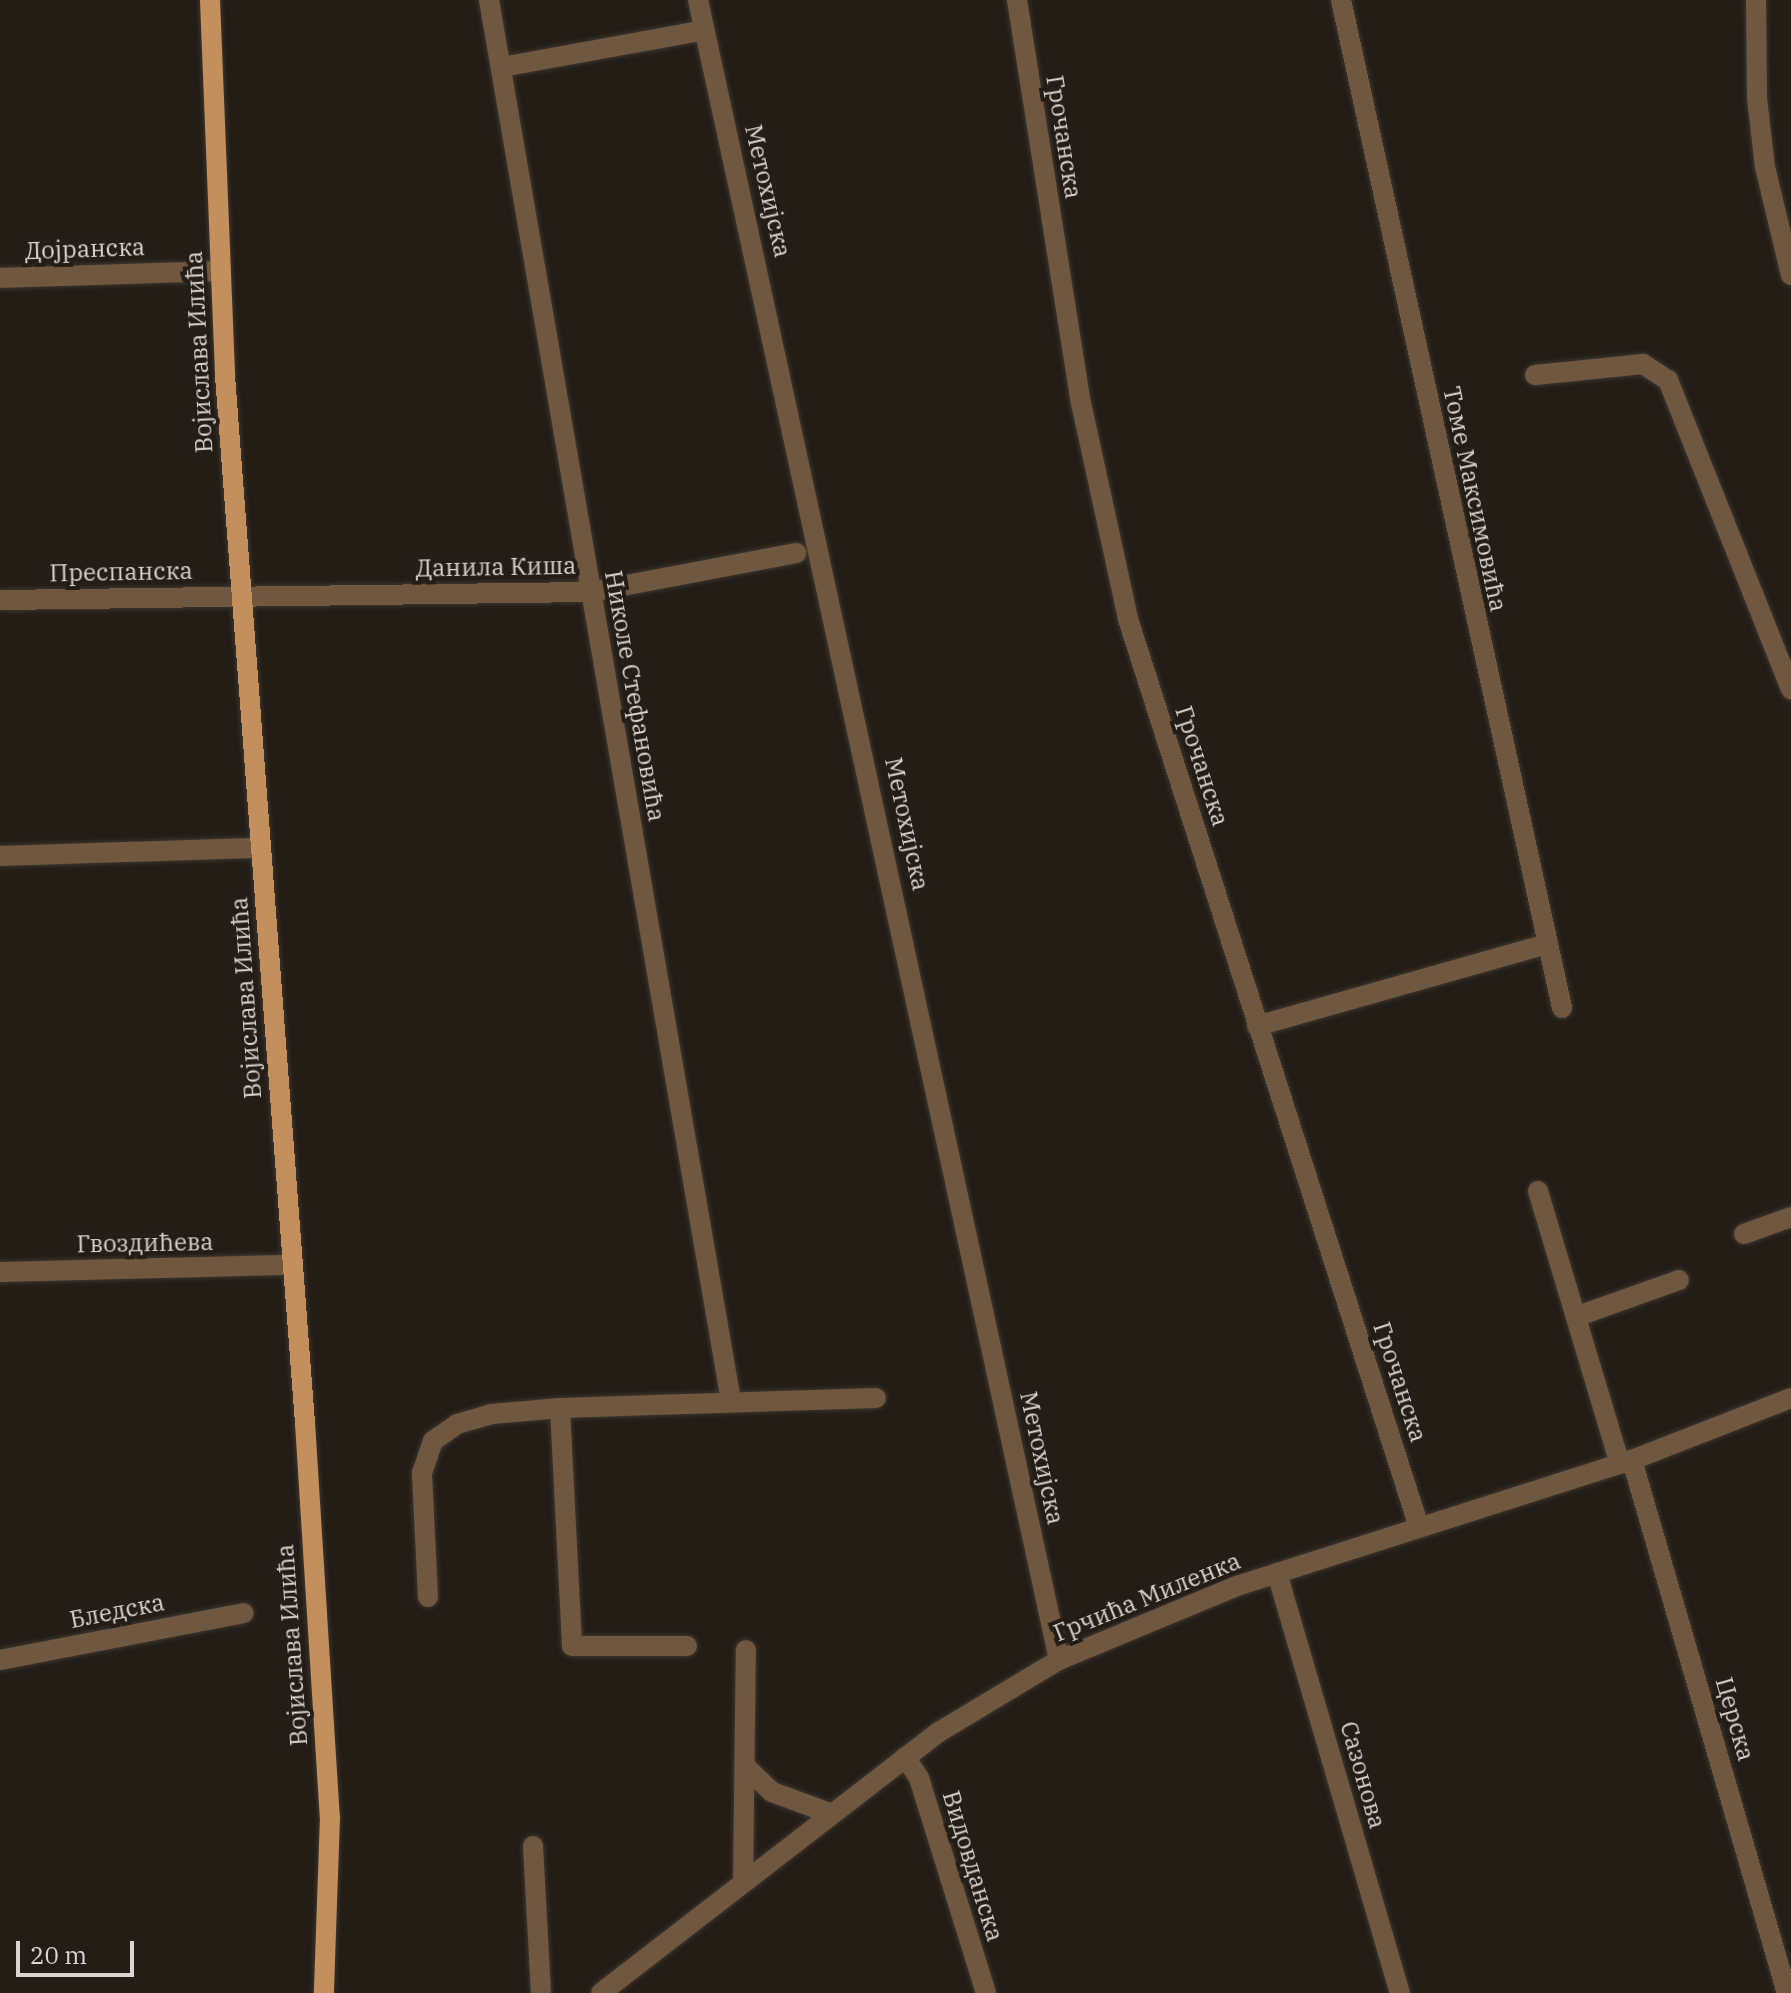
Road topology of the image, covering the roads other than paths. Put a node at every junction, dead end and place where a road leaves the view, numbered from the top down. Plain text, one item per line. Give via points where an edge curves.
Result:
1 (210, 0) edge
2 (489, 0) edge
3 (698, 0) edge
4 (1017, 0) edge
5 (1341, 0) edge
6 (1756, 0) edge
7 (705, 30) junction
8 (502, 67) junction
9 (219, 271) junction
10 (1791, 275) edge
11 (0, 278) edge
12 (1535, 375) dead end
13 (796, 553) dead end
14 (590, 592) junction
15 (242, 597) junction
16 (0, 600) edge
17 (1791, 689) edge
18 (261, 848) junction
19 (0, 856) edge
20 (1547, 944) junction
21 (1562, 1008) dead end
22 (1257, 1026) junction
23 (1538, 1191) dead end
24 (1791, 1217) edge
25 (1744, 1234) dead end
26 (292, 1265) junction
27 (0, 1272) edge
28 (1679, 1280) dead end
29 (1578, 1316) junction
30 (876, 1398) dead end
31 (1791, 1398) edge
32 (731, 1401) junction
33 (560, 1408) junction
34 (1626, 1462) junction
35 (1419, 1527) junction
36 (1277, 1573) junction
37 (428, 1597) dead end
38 (243, 1613) dead end
39 (687, 1646) dead end
40 (746, 1650) dead end
41 (0, 1660) edge
42 (1059, 1660) junction
43 (905, 1757) junction
44 (745, 1766) junction
45 (832, 1814) junction
46 (533, 1846) dead end
47 (743, 1882) junction
48 (625, 1984) edge
49 (324, 1993) edge
50 (541, 1993) edge
51 (601, 1993) edge
52 (986, 1993) edge
53 (1400, 1993) edge
54 (1787, 1993) edge

1 - 9 main road, Војислава Илића
2 - 8 street, Николе Стефановића
3 - 7 street, Метохијска
4 - 22 street, Грочанска via 1079,388 1112,554
5 - 20 street, Томе Максимовића
6 - 10 street via 1757,98 1764,154
7 - 8 street
7 - 42 street, Метохијска
8 - 14 street, Николе Стефановића
9 - 11 street, Дојранска
9 - 15 main road, Војислава Илића
12 - 17 street via 1643,364 1668,380
13 - 14 street, Данила Киша
14 - 15 street, Данила Киша
14 - 32 street, Николе Стефановића
15 - 16 street, Преспанска
15 - 18 main road, Војислава Илића
18 - 19 street
18 - 26 main road, Војислава Илића
20 - 21 street, Томе Максимовића
20 - 22 street
22 - 35 street, Грочанска
23 - 29 street, Церска
24 - 25 street
26 - 27 street, Гвоздићева
26 - 49 main road, Војислава Илића via 330,1817
28 - 29 street
29 - 34 street, Церска
30 - 32 street
31 - 34 street, Грчића Миленка
32 - 33 street
33 - 37 street via 472,1418 433,1441 422,1473
33 - 39 street via 572,1646
34 - 35 street, Грчића Миленка
34 - 54 street, Церска
35 - 36 street, Грчића Миленка
36 - 42 street, Грчића Миленка
36 - 53 street, Сазонова
38 - 41 street, Бледска
40 - 44 street
42 - 43 street, Грчића Миленка via 1007,1688
43 - 45 street, Грчића Миленка
43 - 52 street, Видовданска via 919,1778
44 - 45 street via 772,1792
44 - 47 street
45 - 47 street, Грчића Миленка
46 - 50 street
47 - 48 street, Грчића Миленка
48 - 51 street, Грчића Миленка

